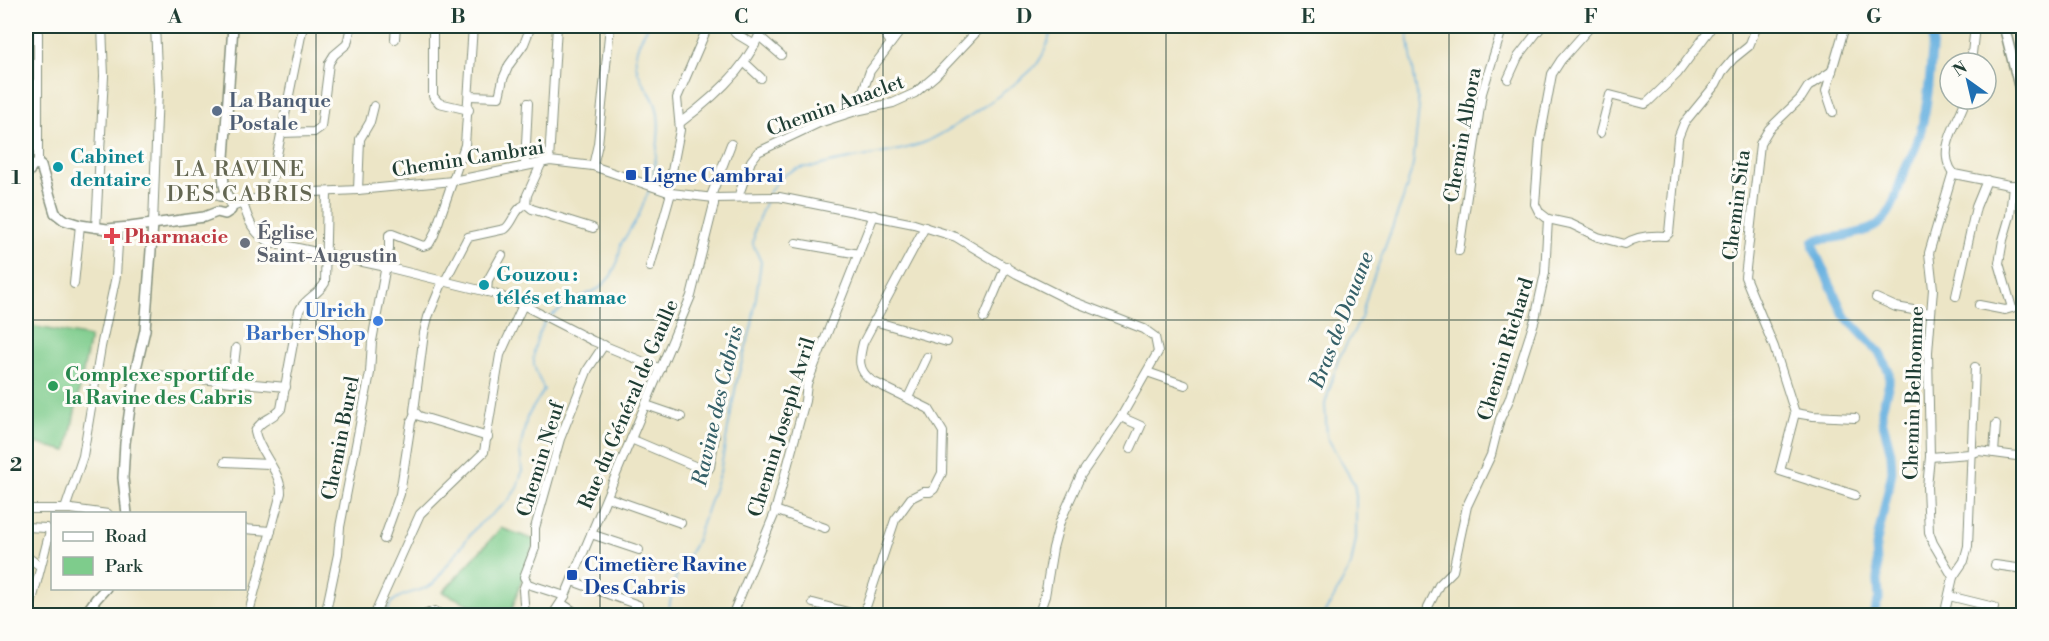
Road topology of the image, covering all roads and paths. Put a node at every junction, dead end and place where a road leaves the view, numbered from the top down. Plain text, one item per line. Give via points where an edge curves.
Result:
1 (38, 26) edge
2 (102, 26) edge
3 (155, 26) edge
4 (233, 26) edge
5 (303, 26) edge
6 (351, 26) edge
7 (396, 26) edge
8 (433, 26) edge
9 (473, 26) edge
10 (531, 26) edge
11 (556, 26) edge
12 (610, 26) edge
13 (708, 26) edge
14 (762, 26) edge
15 (880, 26) edge
16 (904, 26) edge
17 (982, 26) edge
18 (1503, 26) edge
19 (1542, 26) edge
20 (1591, 26) edge
21 (1711, 26) edge
22 (1757, 26) edge
23 (1845, 26) edge
24 (1975, 26) edge
25 (2004, 26) edge
26 (735, 33) dead end
27 (759, 36) junction
28 (395, 39) dead end
29 (891, 44) junction
30 (755, 45) junction
31 (1972, 51) edge
32 (781, 54) dead end
33 (744, 62) junction
34 (1832, 71) junction
35 (761, 78) dead end
36 (1508, 79) dead end
37 (469, 96) junction
38 (528, 103) dead end
39 (374, 106) dead end
40 (2024, 106) edge
41 (468, 110) junction
42 (856, 111) junction
43 (1961, 111) edge
44 (1833, 112) dead end
45 (681, 122) junction
46 (281, 133) junction
47 (1600, 133) dead end
48 (731, 144) dead end
49 (545, 161) junction
50 (38, 164) junction
51 (525, 165) junction
52 (593, 165) junction
53 (1956, 174) junction
54 (26, 175) edge
55 (1987, 180) junction
56 (453, 181) junction
57 (2013, 185) junction
58 (2024, 188) edge
59 (358, 190) junction
60 (327, 192) junction
61 (670, 192) junction
62 (269, 194) junction
63 (712, 197) junction
64 (738, 197) junction
65 (232, 201) junction
66 (526, 204) junction
67 (216, 210) junction
68 (874, 215) junction
69 (1548, 219) junction
70 (153, 224) junction
71 (80, 225) junction
72 (925, 227) junction
73 (96, 228) junction
74 (119, 228) junction
75 (593, 228) dead end
76 (796, 243) dead end
77 (1459, 251) dead end
78 (859, 254) junction
79 (326, 255) junction
80 (502, 255) dead end
81 (386, 267) junction
82 (650, 267) dead end
83 (1006, 267) junction
84 (444, 281) junction
85 (74, 284) dead end
86 (487, 292) junction
87 (1956, 296) dead end
88 (1876, 298) dead end
89 (523, 305) junction
90 (1978, 305) dead end
91 (1930, 313) junction
92 (984, 318) dead end
93 (874, 321) junction
94 (947, 342) dead end
95 (604, 345) junction
96 (236, 348) dead end
97 (927, 357) dead end
98 (1975, 367) dead end
99 (661, 369) junction
100 (1147, 372) junction
101 (135, 373) junction
102 (231, 382) junction
103 (1185, 385) dead end
104 (286, 387) junction
105 (908, 398) junction
106 (646, 405) junction
107 (415, 413) junction
108 (1795, 413) junction
109 (681, 417) dead end
110 (1120, 417) junction
111 (1855, 418) dead end
112 (1996, 424) dead end
113 (715, 436) dead end
114 (488, 437) junction
115 (631, 439) junction
116 (1131, 448) dead end
117 (1994, 453) junction
118 (1970, 454) junction
119 (1930, 457) junction
120 (2024, 457) edge
121 (225, 462) dead end
122 (270, 464) junction
123 (1855, 495) dead end
124 (607, 497) junction
125 (26, 508) edge
126 (65, 509) junction
127 (775, 510) junction
128 (97, 512) edge
129 (127, 512) edge
130 (681, 523) dead end
131 (26, 527) edge
132 (825, 528) dead end
133 (246, 529) edge
134 (271, 531) junction
135 (591, 534) junction
136 (384, 539) dead end
137 (639, 550) dead end
138 (26, 556) edge
139 (1995, 565) dead end
140 (40, 566) junction
141 (2024, 569) edge
142 (26, 574) edge
143 (1953, 577) junction
144 (526, 582) junction
145 (572, 582) junction
146 (104, 590) edge
147 (34, 592) junction
148 (26, 596) edge
149 (1949, 596) junction
150 (563, 600) junction
151 (813, 603) dead end
152 (638, 605) dead end
153 (1994, 607) dead end
154 (28, 615) edge
155 (84, 615) edge
156 (248, 615) edge
157 (325, 615) edge
158 (374, 615) edge
159 (421, 615) edge
160 (444, 615) edge
161 (525, 615) edge
162 (552, 615) edge
163 (581, 615) edge
164 (732, 615) edge
165 (863, 615) edge
166 (1038, 615) edge
167 (1427, 615) edge
168 (1944, 615) edge

1 - 50 street
2 - 73 street via 104,76
3 - 70 street via 158,90
4 - 65 main road via 224,185
5 - 46 street
6 - 46 street via 347,44 330,61 321,127 314,132
7 - 28 street
8 - 41 street via 433,96 439,103
9 - 37 street
10 - 37 street via 509,65 499,97
11 - 49 street
12 - 52 street
13 - 45 street via 677,98
14 - 27 street
15 - 29 street
16 - 29 street
17 - 42 street, Chemin Anaclet via 915,93 893,103
18 - 77 street, Chemin Albora via 1482,93
19 - 36 street via 1518,57
20 - 69 street, Chemin Richard via 1561,60 1548,90 1535,204
21 - 47 street via 1677,74 1648,102 1610,95
22 - 69 street via 1749,46 1722,72 1684,123 1678,138 1673,205 1666,236 1643,237 1625,244
23 - 34 street
24 - 31 street
25 - 40 main road
26 - 30 street
27 - 30 street
27 - 32 street
29 - 42 street via 870,71
30 - 33 street
33 - 35 street
33 - 45 street
34 - 44 street via 1826,91
34 - 108 street, Chemin Sita via 1808,87 1760,144 1745,269
37 - 41 street
38 - 51 street
39 - 59 street via 360,139
41 - 56 street via 465,145
42 - 64 street, Chemin Anaclet via 819,123 758,152
43 - 53 street via 1946,152 1948,166
45 - 61 street
46 - 62 street
48 - 63 street, Rue du Général de Gaulle
49 - 51 street, Chemin Cambrai
49 - 52 street, Chemin Cambrai
49 - 66 street
50 - 54 main road
50 - 71 main road via 55,213
51 - 56 street, Chemin Cambrai
52 - 61 street, Chemin Cambrai
53 - 55 street
53 - 91 street, Chemin Belhomme via 1952,175 1929,247 1934,289
55 - 57 street
55 - 87 street via 1976,207
56 - 59 street, Chemin Cambrai
56 - 81 street, Chemin Burel via 429,244 418,246 390,234
57 - 58 street
57 - 90 street via 1999,263 2012,308
59 - 60 street, Chemin Cambrai
60 - 62 street, Chemin Cambrai
60 - 79 street
61 - 63 street, Chemin Cambrai
61 - 82 street
62 - 65 street, Chemin Cambrai
63 - 64 street, Chemin Cambrai
63 - 99 street, Rue du Général de Gaulle via 714,204 691,296
64 - 68 street, Chemin Cambrai via 769,196
65 - 67 main road via 225,214
65 - 67 main road via 215,199
65 - 79 street via 262,238
66 - 75 street
66 - 84 street via 507,227 468,237
67 - 70 main road via 206,216
68 - 72 street, Chemin Cambrai
68 - 78 street, Chemin Joseph Avril
69 - 167 street, Chemin Richard via 1545,273 1535,319 1491,455 1467,506 1453,571 1439,585
70 - 74 main road
70 - 101 main road via 145,330
71 - 73 main road
71 - 85 street
72 - 83 street, Chemin Cambrai via 956,237
72 - 93 street
73 - 74 main road
74 - 126 street via 116,276 83,456
76 - 78 street
78 - 127 street, Chemin Joseph Avril via 807,384
79 - 81 street
79 - 104 street via 325,283 299,311
80 - 86 street via 488,280
81 - 84 street
81 - 157 street, Chemin Burel
83 - 92 street
83 - 100 street, Chemin Cambrai via 1155,337 1158,351
84 - 86 street
84 - 107 street via 424,333
86 - 89 street
88 - 91 street via 1896,307
89 - 95 street
89 - 114 street via 500,355
91 - 119 street, Chemin Belhomme
93 - 94 street
93 - 105 street via 863,343 861,370 872,381
95 - 99 street
95 - 144 street, Chemin Neuf via 588,369 560,440 535,528 536,543 524,577
96 - 102 street
97 - 105 street
98 - 118 street
99 - 106 street, Rue du Général de Gaulle
100 - 103 street
100 - 110 street
101 - 102 street
101 - 129 main road via 125,442
102 - 104 street
104 - 122 street via 281,409 258,425 255,432
105 - 165 street via 929,408 943,432 942,474 934,489 910,498 895,520
106 - 109 street
106 - 115 street, Rue du Général de Gaulle
107 - 114 street
107 - 136 street via 400,494
108 - 111 street
108 - 123 street via 1780,471
110 - 116 street via 1144,424
110 - 166 street via 1081,475 1060,522 1046,596
112 - 117 street
113 - 115 street via 708,470
114 - 158 street via 481,457 416,520
115 - 124 street, Rue du Général de Gaulle
117 - 118 street
117 - 120 street
118 - 119 street
118 - 143 street via 1968,546
119 - 143 street, Chemin Belhomme via 1929,532
121 - 122 street
122 - 134 street via 281,487
124 - 130 street
124 - 135 street, Rue du Général de Gaulle
125 - 126 street
126 - 128 street
127 - 132 street
127 - 164 street, Chemin Joseph Avril
131 - 140 street via 50,530
133 - 134 street
134 - 156 street
135 - 137 street
135 - 145 street, Rue du Général de Gaulle
138 - 140 street
139 - 141 street
140 - 147 street
142 - 147 street
143 - 149 street
144 - 150 street
144 - 161 street, Chemin Neuf
145 - 150 street, Rue du Général de Gaulle
145 - 152 street
146 - 155 main road
147 - 148 street
147 - 154 street
149 - 153 street
149 - 168 street
150 - 162 street, Rue du Général de Gaulle
150 - 163 street
151 - 165 street
159 - 160 street

